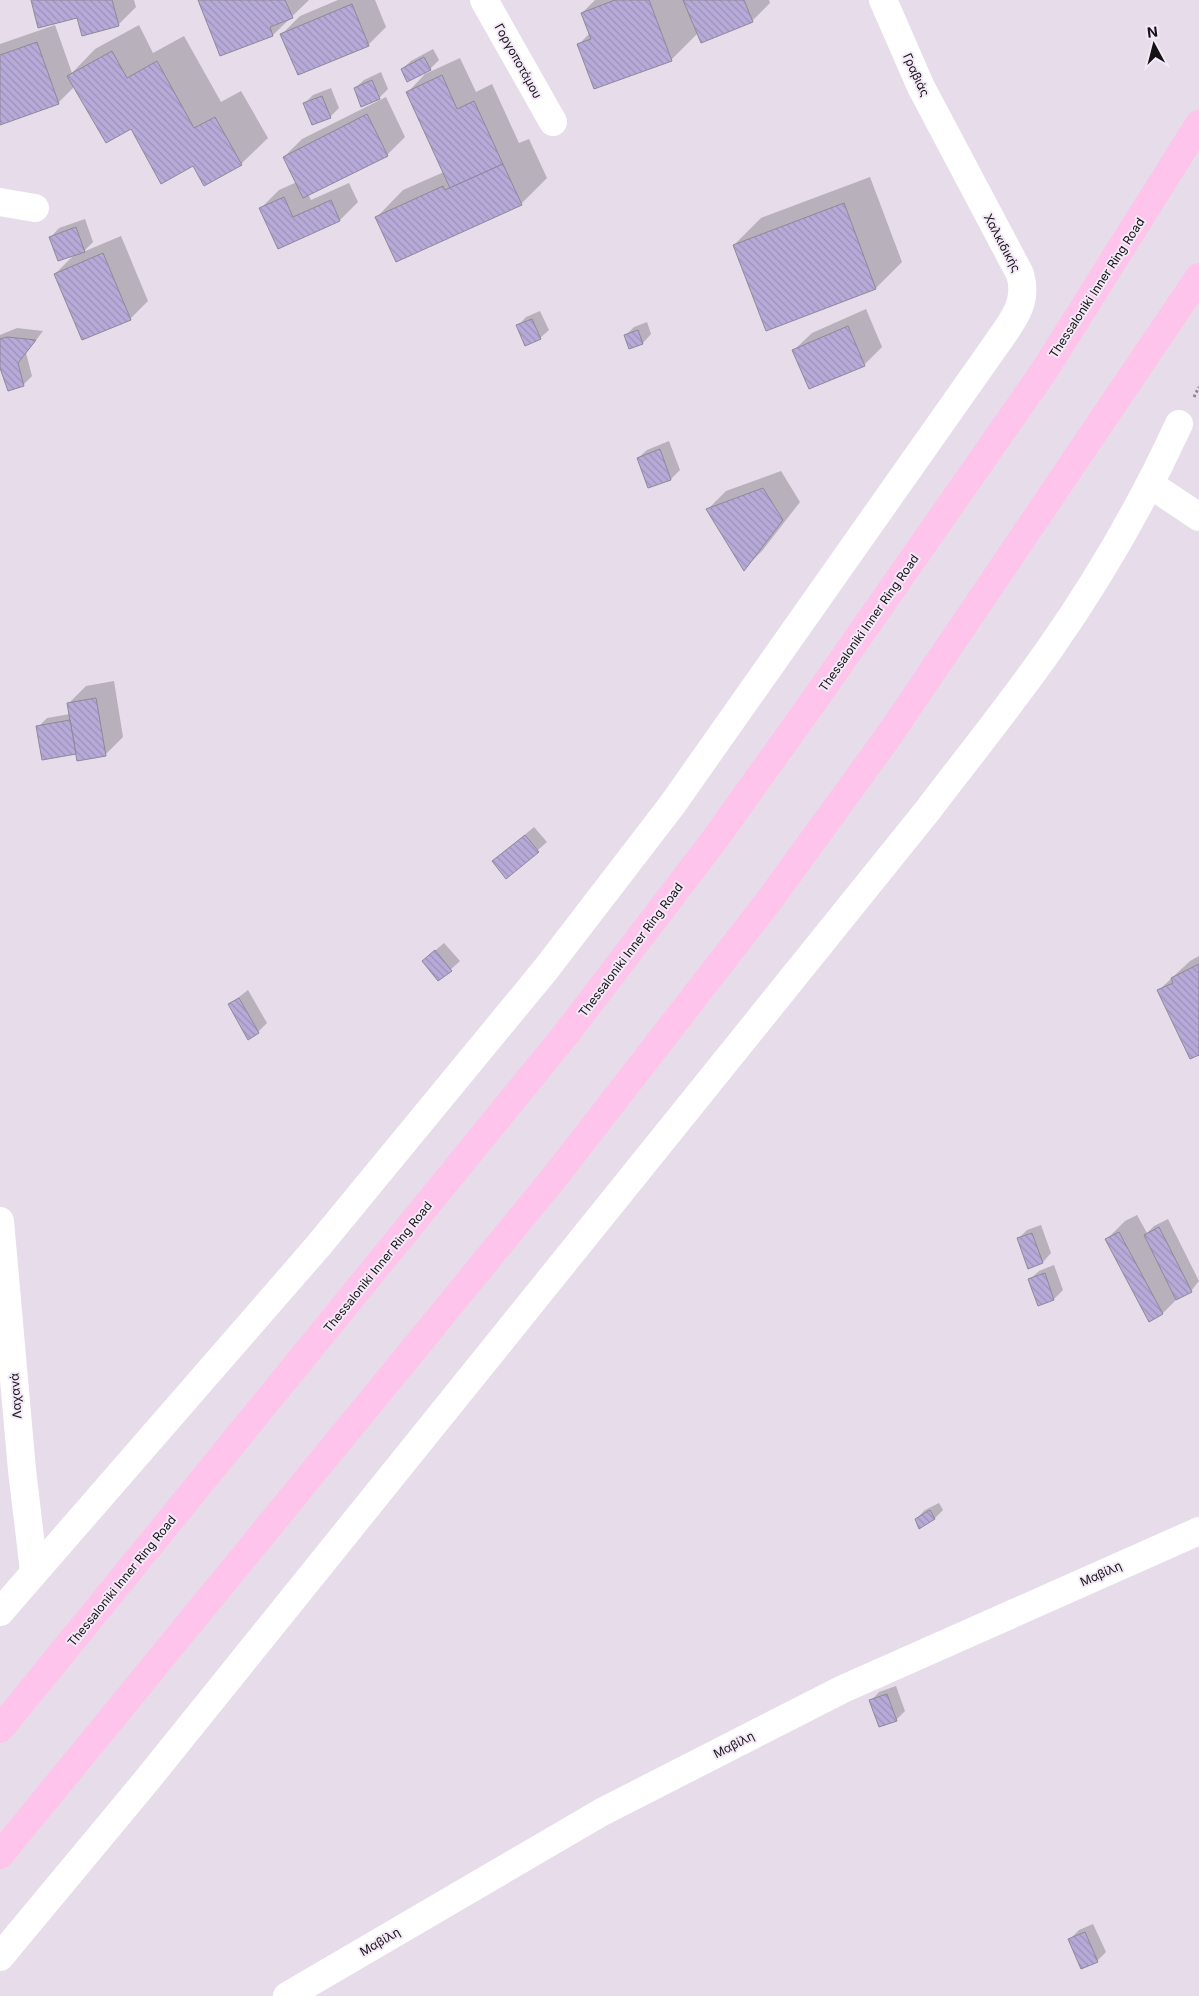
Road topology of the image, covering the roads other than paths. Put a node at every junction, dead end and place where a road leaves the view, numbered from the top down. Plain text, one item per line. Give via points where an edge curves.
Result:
1 (484, 0) edge
2 (883, 0) edge
3 (553, 122) dead end
4 (1199, 124) edge
5 (952, 148) joint
6 (0, 202) edge
7 (35, 208) dead end
8 (1199, 277) edge
9 (1179, 424) dead end
10 (1151, 485) junction
11 (1199, 517) edge
12 (0, 1221) edge
13 (1199, 1531) edge
14 (34, 1571) junction
15 (0, 1612) edge
16 (0, 1729) edge
17 (0, 1856) edge
18 (0, 1957) edge
19 (287, 1996) edge

1 - 3 street, Γοργοποτάμου
2 - 5 street, Γραβιάς
4 - 16 highway, Thessaloniki Inner Ring Road via 1044,371 709,847 566,1034
5 - 14 street, Χαλκιδικής via 1022,281 1020,306 1000,338 672,805 546,969 312,1252 132,1463
6 - 7 street
8 - 17 highway via 890,734 771,898 563,1167
9 - 10 street
10 - 11 street
10 - 18 street via 1051,647 928,810 147,1780
12 - 14 street, Λαχανά
13 - 19 street, Μαβίλη via 842,1689 602,1812
14 - 15 street, Χαλκιδικής

